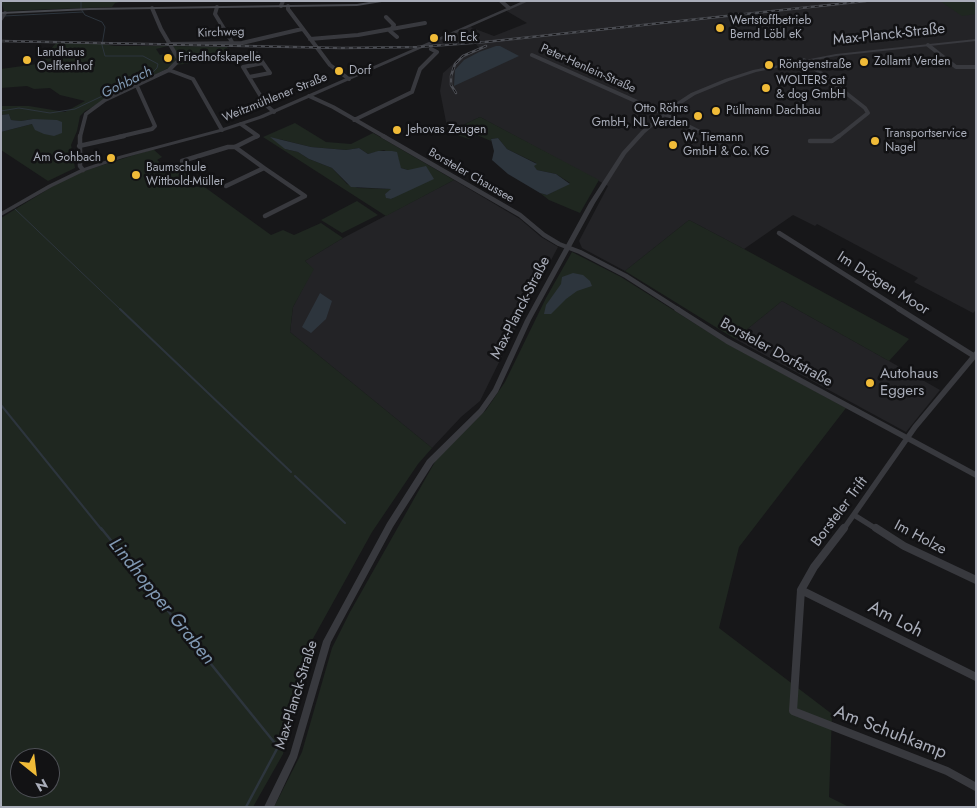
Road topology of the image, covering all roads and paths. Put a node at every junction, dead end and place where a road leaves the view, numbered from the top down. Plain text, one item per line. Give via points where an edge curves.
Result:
1 (386, 1) edge
2 (501, 1) edge
3 (527, 1) edge
4 (282, 4) edge
5 (288, 6) junction
6 (217, 7) junction
7 (1, 8) edge
8 (152, 8) junction
9 (509, 8) junction
10 (3, 15) edge
11 (386, 17) dead end
12 (425, 23) dead end
13 (390, 28) junction
14 (302, 29) junction
15 (397, 37) dead end
16 (310, 39) junction
17 (976, 40) edge
18 (168, 44) junction
19 (231, 44) junction
20 (928, 45) junction
21 (431, 49) dead end
22 (256, 53) dead end
23 (532, 55) dead end
24 (804, 60) junction
25 (263, 63) junction
26 (976, 67) edge
27 (169, 70) junction
28 (270, 73) junction
29 (274, 76) dead end
30 (249, 77) junction
31 (349, 79) junction
32 (138, 86) junction
33 (309, 96) junction
34 (274, 112) junction
35 (663, 114) junction
36 (354, 120) junction
37 (241, 124) junction
38 (222, 130) junction
39 (810, 141) dead end
40 (720, 142) dead end
41 (80, 146) junction
42 (235, 147) junction
43 (182, 161) dead end
44 (264, 168) junction
45 (83, 170) junction
46 (226, 186) dead end
47 (1, 214) edge
48 (265, 216) dead end
49 (779, 232) dead end
50 (568, 247) junction
51 (975, 355) edge
52 (909, 438) junction
53 (976, 475) edge
54 (854, 515) junction
55 (976, 580) edge
56 (801, 590) junction
57 (976, 677) edge
58 (792, 711) joint
59 (976, 787) edge
60 (269, 807) edge

1 - 5 main road via 357,6
2 - 9 street
3 - 9 street, Weitzmühlener Straße
4 - 5 main road
4 - 6 main road
5 - 14 street
6 - 8 main road
6 - 19 street via 215,14
7 - 10 street
8 - 10 main road
8 - 18 street
9 - 31 street, Weitzmühlener Straße
11 - 13 street via 394,25
12 - 13 street
13 - 15 street
13 - 16 street via 358,35
14 - 16 street
14 - 19 street, Kirchweg
16 - 31 street via 330,65
17 - 20 street, Max-Planck-Straße
18 - 19 street, Kirchweg
18 - 27 street via 179,58
20 - 24 street, Max-Planck-Straße
20 - 26 street via 956,67
21 - 36 street via 437,52 420,69 412,92
22 - 25 street
23 - 35 street, Peter-Henlein-Straße
24 - 35 street, Max-Planck-Straße via 710,86
24 - 39 street via 868,113 832,141
25 - 28 street
25 - 30 street via 243,68
27 - 32 street
27 - 38 street via 193,79
28 - 29 street
28 - 30 street
30 - 34 street
31 - 33 street, Weitzmühlener Straße
32 - 41 street via 88,111 80,131
32 - 41 street via 155,126 152,130
33 - 34 street, Weitzmühlener Straße
33 - 36 street, Borsteler Chaussee
34 - 37 street, Weitzmühlener Straße
35 - 40 street, Peter-Henlein-Straße
35 - 50 street, Max-Planck-Straße via 624,154 601,187
36 - 50 street, Borsteler Chaussee via 520,215 544,235
37 - 38 street, Weitzmühlener Straße
37 - 42 street via 258,136
38 - 45 street, Weitzmühlener Straße
41 - 45 street
42 - 43 street
42 - 44 street
44 - 46 street
44 - 48 street via 305,196
45 - 47 street, Weitzmühlener Straße
49 - 51 street, Im Drögen Moor
50 - 52 street, Borsteler Dorfstraße via 626,276 741,349
50 - 60 street, Max-Planck-Straße via 528,320 496,390 481,412 442,449 417,480 327,641 294,755
51 - 52 street, Borsteler Trift
52 - 53 street, Borsteler Dorfstraße
52 - 54 street, Borsteler Trift
54 - 55 street, Im Holze via 904,546
54 - 56 street, Borsteler Trift via 814,567
56 - 57 street, Am Loh
56 - 58 street, Borsteler Trift
58 - 59 street, Am Schuhkamp via 946,771

